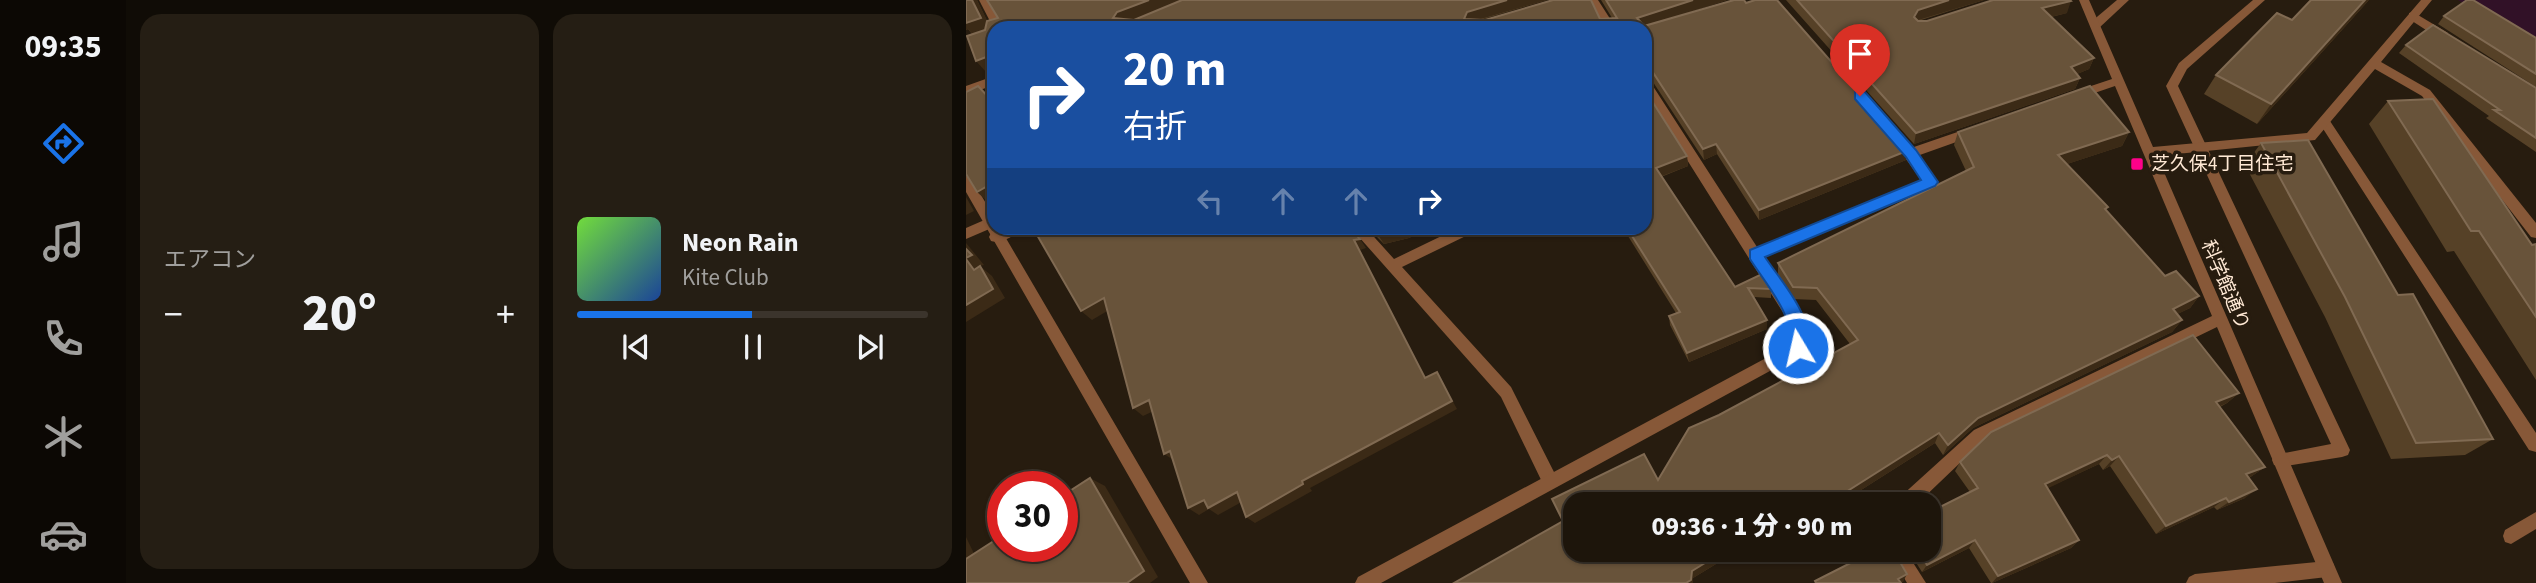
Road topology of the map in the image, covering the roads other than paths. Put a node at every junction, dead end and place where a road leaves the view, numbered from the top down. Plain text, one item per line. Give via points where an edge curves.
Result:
1 (984, 0) edge
2 (1593, 0) edge
3 (2084, 0) edge
4 (2124, 0) edge
5 (2260, 0) edge
6 (2427, 0) edge
7 (2413, 16) junction
8 (995, 21) edge
9 (1606, 21) edge
10 (2095, 25) junction
11 (2458, 45) edge
12 (2373, 63) junction
13 (2119, 81) junction
14 (987, 83) edge
15 (966, 91) edge
16 (1652, 94) edge
17 (2067, 99) edge
18 (2324, 121) junction
19 (1884, 123) edge
20 (1989, 126) edge
21 (2198, 147) junction
22 (2149, 152) junction
23 (1911, 153) junction
24 (966, 181) edge
25 (987, 219) edge
26 (987, 224) edge
27 (2536, 233) edge
28 (966, 234) edge
29 (1000, 235) edge
30 (1364, 235) edge
31 (1455, 235) edge
32 (996, 237) joint
33 (1755, 254) junction
34 (1392, 266) junction
35 (2218, 320) junction
36 (2535, 445) edge
37 (2280, 460) junction
38 (1550, 481) junction
39 (1918, 492) edge
40 (2536, 520) edge
41 (2511, 536) dead end
42 (1904, 562) edge
43 (2330, 576) edge
44 (1199, 583) edge
45 (1364, 583) edge
46 (1917, 583) edge
47 (2195, 583) edge

1 - 8 street
2 - 9 street
3 - 10 street, 科学館通り
4 - 10 street
5 - 21 street via 2183,66 2172,86
6 - 7 street
7 - 11 street
7 - 12 street
10 - 13 street, 科学館通り
12 - 18 street
12 - 27 street via 2426,93
13 - 17 street
13 - 22 street, 科学館通り
14 - 15 street
16 - 33 street
18 - 21 street via 2311,137
18 - 36 street
19 - 23 street
20 - 23 street
21 - 22 street
21 - 37 street via 2342,450
22 - 35 street, 科学館通り
23 - 33 street via 1930,182
24 - 25 street
26 - 28 street
29 - 32 street
30 - 34 street
31 - 34 street
32 - 44 street
33 - 38 street via 1796,320 1801,336 1798,348
34 - 38 street via 1506,392
35 - 37 street, 科学館通り
35 - 39 street via 1979,436
37 - 43 street, 科学館通り
38 - 45 street
40 - 41 street
42 - 46 street
43 - 47 street

